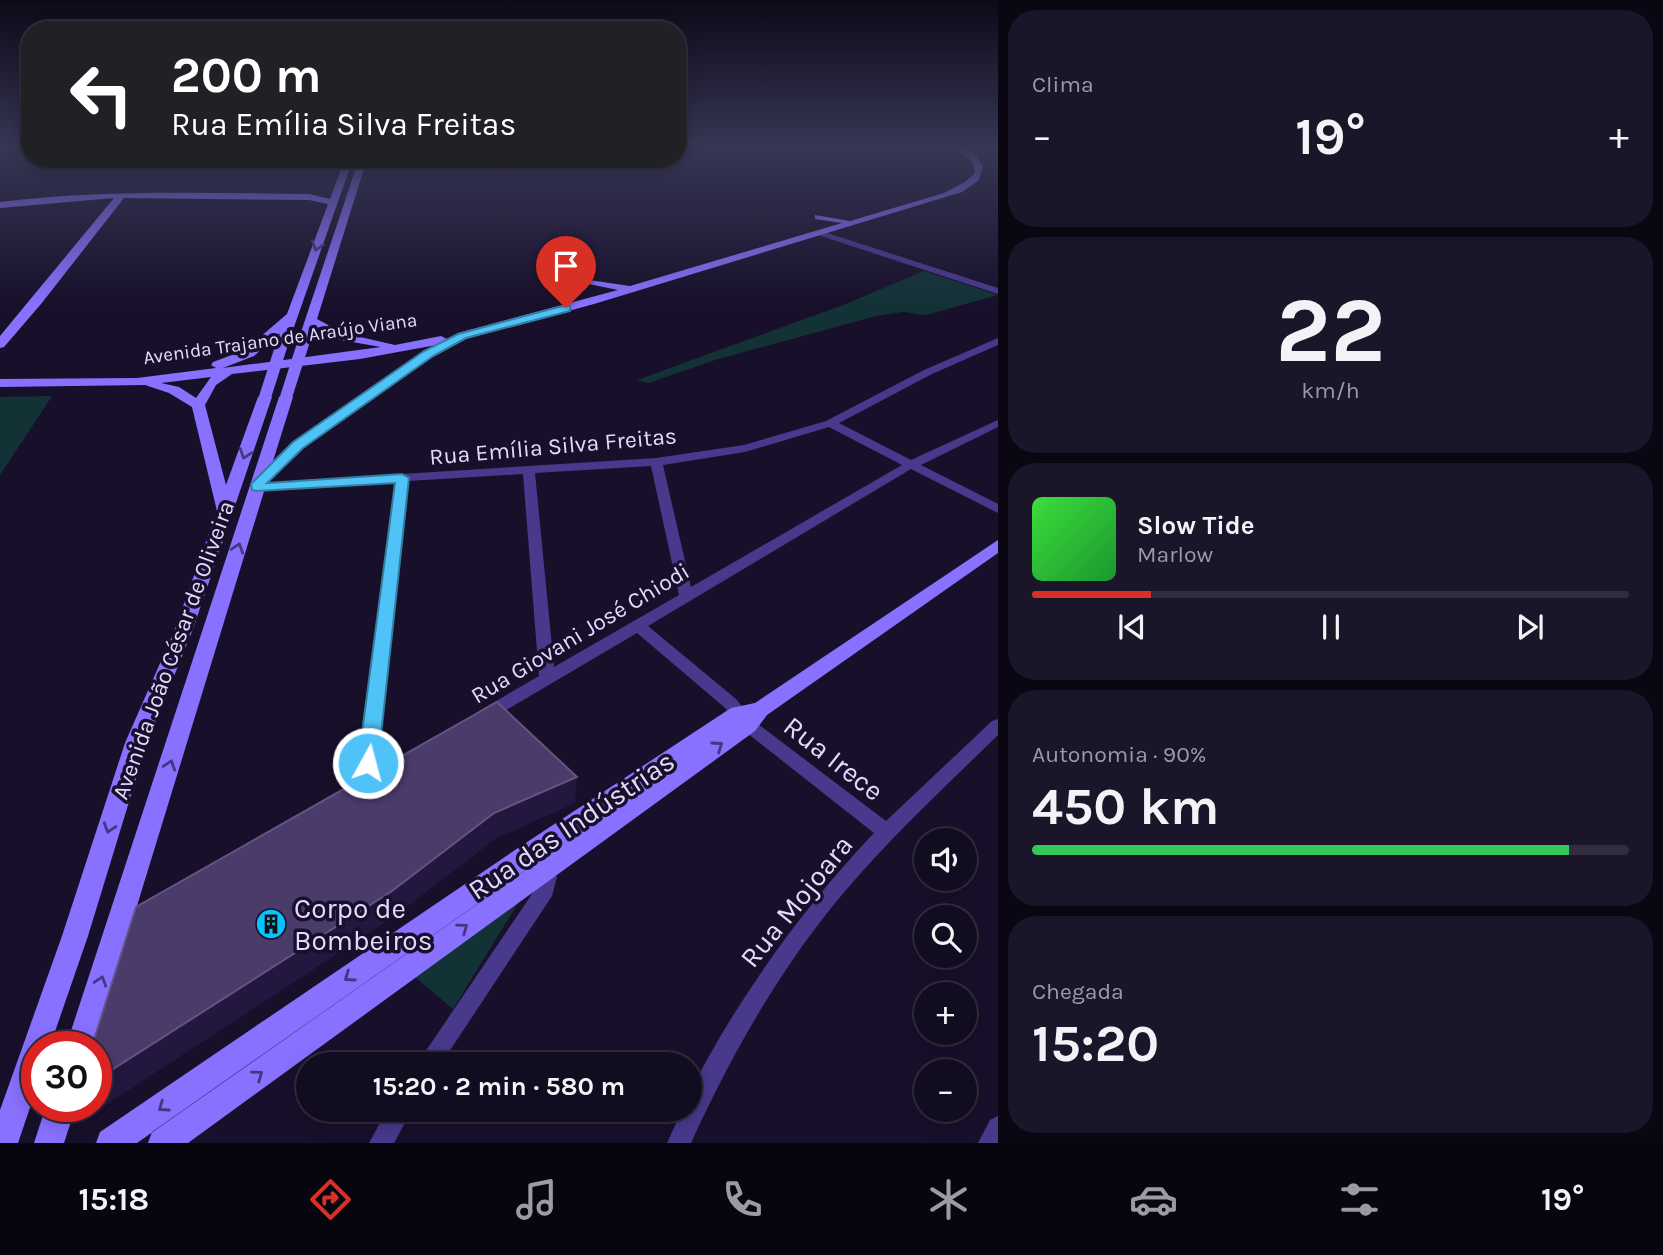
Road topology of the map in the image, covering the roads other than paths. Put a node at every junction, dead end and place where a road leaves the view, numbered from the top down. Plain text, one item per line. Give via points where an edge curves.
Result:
1 (53, 198) edge
2 (119, 198) edge
3 (315, 198) edge
4 (334, 198) edge
5 (350, 198) edge
6 (935, 198) edge
7 (333, 202) junction
8 (0, 205) edge
9 (818, 217) dead end
10 (863, 219) junction
11 (818, 232) junction
12 (593, 282) dead end
13 (640, 287) junction
14 (998, 291) edge
15 (295, 309) junction
16 (311, 320) junction
17 (469, 333) junction
18 (998, 341) edge
19 (0, 344) edge
20 (386, 345) junction
21 (404, 348) junction
22 (360, 355) junction
23 (285, 360) junction
24 (416, 363) junction
25 (192, 371) junction
26 (225, 373) junction
27 (89, 381) junction
28 (388, 381) junction
29 (137, 382) junction
30 (0, 383) edge
31 (198, 405) junction
32 (830, 423) junction
33 (998, 423) edge
34 (273, 439) junction
35 (298, 445) junction
36 (656, 462) junction
37 (912, 464) junction
38 (529, 470) junction
39 (402, 478) junction
40 (258, 485) junction
41 (998, 509) edge
42 (225, 511) junction
43 (249, 514) junction
44 (998, 545) edge
45 (686, 596) junction
46 (638, 626) junction
47 (547, 678) junction
48 (749, 716) junction
49 (998, 724) edge
50 (467, 727) edge
51 (387, 775) edge
52 (888, 833) junction
53 (535, 863) junction
54 (140, 919) edge
55 (116, 933) junction
56 (85, 1031) edge
57 (436, 1052) edge
58 (56, 1122) edge
59 (393, 1122) edge
60 (998, 1128) edge
61 (3, 1143) edge
62 (49, 1143) edge
63 (111, 1143) edge
64 (163, 1143) edge
65 (381, 1143) edge
66 (679, 1143) edge
67 (990, 1143) edge

1 - 8 street
2 - 19 street
3 - 7 street
4 - 7 street, Avenida João César de Oliveira
5 - 16 street, Avenida João César de Oliveira
6 - 10 street
7 -> 15 street, Avenida João César de Oliveira
9 - 10 street
10 - 11 street
11 - 13 street
11 - 14 street
12 - 13 street via 616,288
13 - 17 street
15 - 25 street via 253,352
15 -> 42 street, Avenida João César de Oliveira, bridge
16 - 20 street via 339,336
16 - 34 street, Avenida João César de Oliveira, bridge
17 - 20 street, Avenida Trajano de Araújo Viana
17 - 21 street, Avenida Trajano de Araújo Viana
17 - 24 street
18 - 32 street, Rua Emília Silva Freitas
20 - 21 street
20 - 23 street, Avenida Trajano de Araújo Viana
21 - 22 street, Avenida Trajano de Araújo Viana
21 - 24 street via 417,357
22 - 26 street, Avenida Trajano de Araújo Viana
22 - 28 street via 389,362 394,370
23 - 25 street, Avenida Trajano de Araújo Viana
23 - 26 street
24 - 28 street
25 - 27 street, Avenida Trajano de Araújo Viana
26 - 29 street, Avenida Trajano de Araújo Viana
26 - 31 street via 211,383
27 - 29 street, Avenida Trajano de Araújo Viana
27 - 30 street, Avenida Trajano de Araújo Viana
28 - 35 street
29 - 31 street, Avenida Trajano de Araújo Viana via 174,390
31 - 42 street
32 - 36 street, Rua Emília Silva Freitas via 745,448
32 - 37 street
33 - 37 street, Rua Giovani José Chiodi
34 - 35 street via 283,445
34 - 40 street, Avenida João César de Oliveira
35 - 40 street
36 - 38 street, Rua Emília Silva Freitas
36 - 45 street
37 - 41 street
37 - 45 street, Rua Giovani José Chiodi
38 - 39 street, Rua Emília Silva Freitas
38 - 47 street
39 - 40 street, Rua Emília Silva Freitas
39 - 51 street via 359,792
40 - 43 street, Avenida João César de Oliveira
42 - 43 street
42 -> 61 street, Avenida João César de Oliveira via 184,629 136,743
55 -> 43 street, Avenida João César de Oliveira
44 - 48 street, Rua das Indústrias
45 - 46 street, Rua Giovani José Chiodi
46 - 47 street, Rua Giovani José Chiodi
46 - 48 street, Rua Irece
47 - 50 street, Rua Giovani José Chiodi
48 - 52 street, Rua Irece
48 - 53 street, Rua das Indústrias
49 - 52 street, Rua Mojoara
52 - 66 street, Rua Mojoara via 819,909 762,986
53 - 57 street via 548,884 545,890
53 -> 63 street, Rua das Indústrias
64 -> 53 street, Rua das Indústrias
54 - 55 street
56 -> 55 street, Avenida João César de Oliveira
58 - 62 street
59 - 65 street
60 - 67 street

